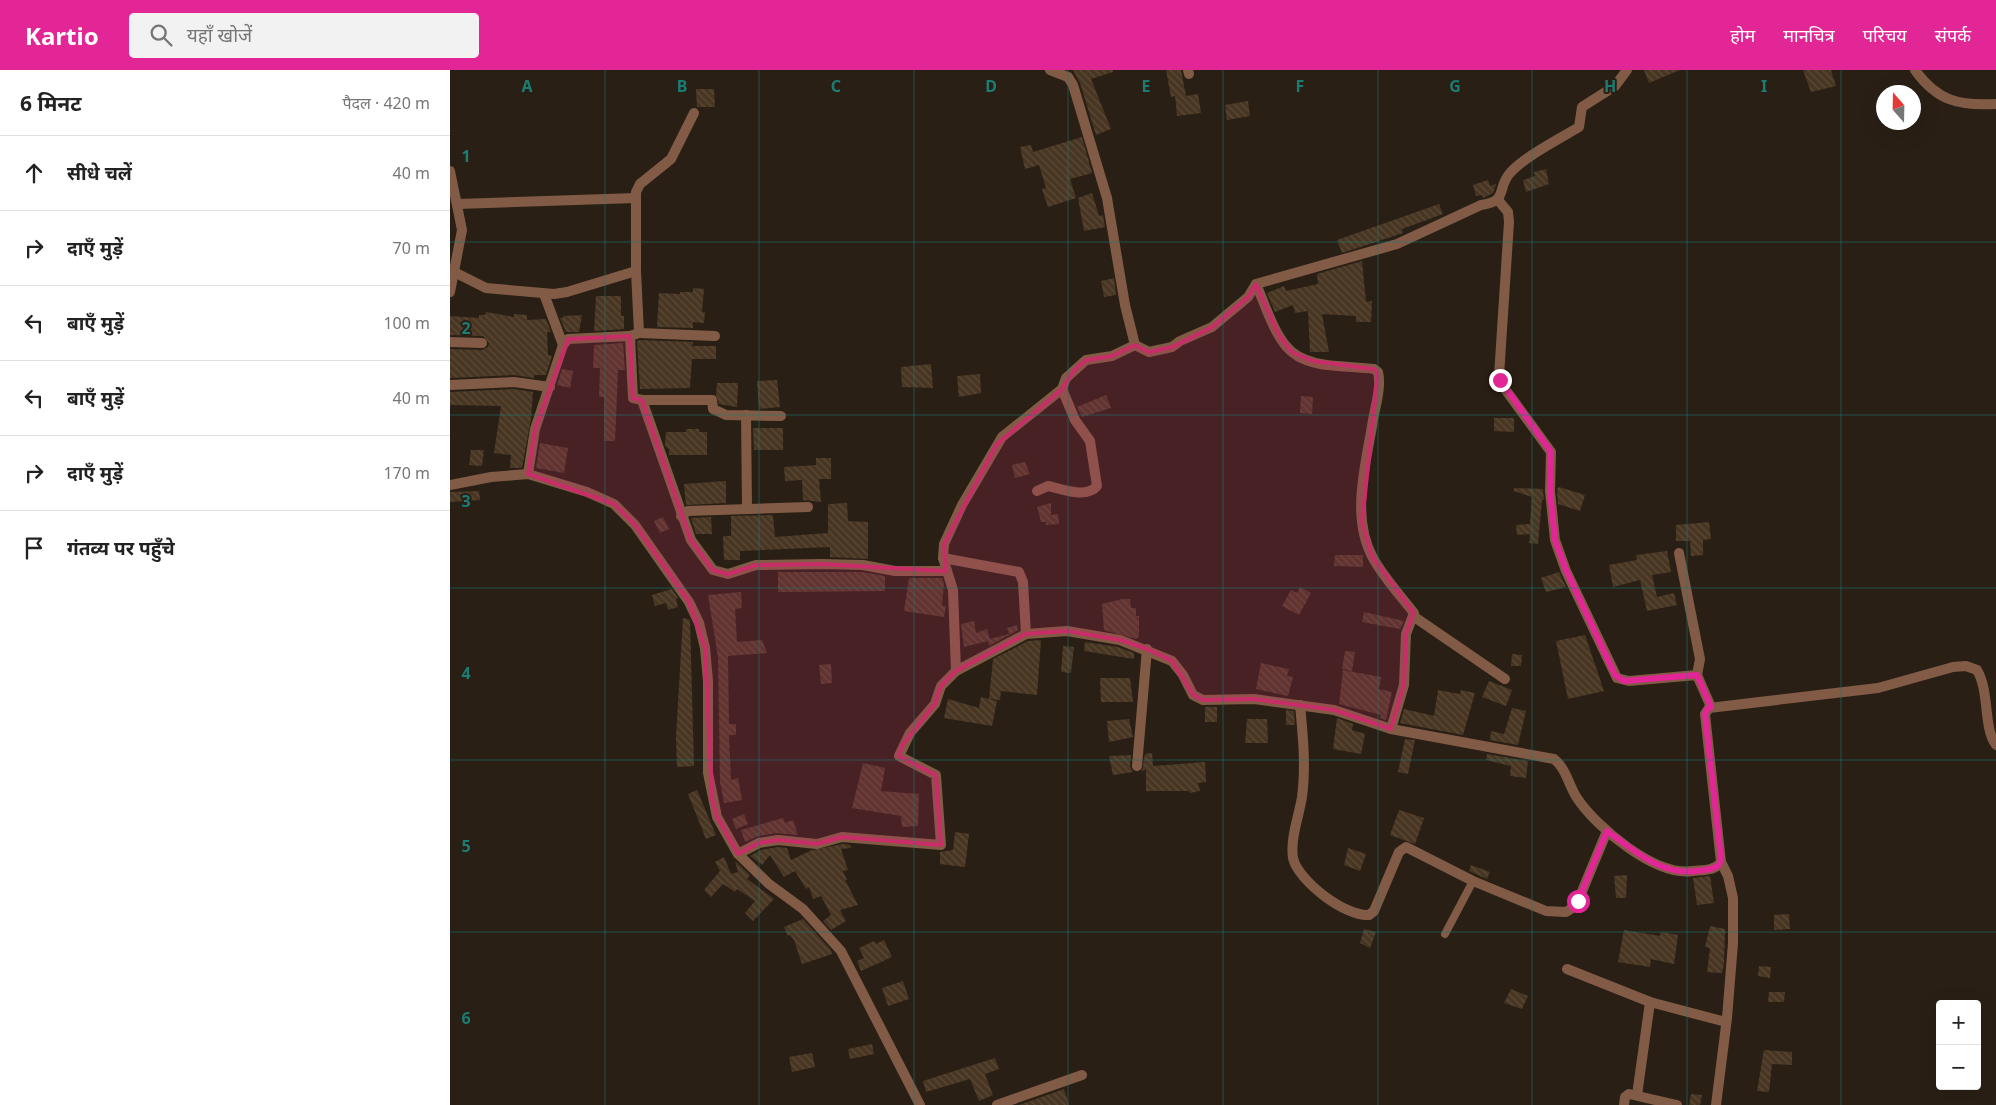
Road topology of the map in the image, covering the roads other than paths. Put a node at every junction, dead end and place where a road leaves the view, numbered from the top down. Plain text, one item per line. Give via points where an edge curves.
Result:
1 (1050, 70) edge
2 (1627, 70) edge
3 (1915, 70) edge
4 (1996, 104) edge
5 (694, 113) dead end
6 (450, 172) edge
7 (636, 198) junction
8 (1498, 200) junction
9 (457, 204) junction
10 (452, 271) edge
11 (636, 271) junction
12 (1256, 284) junction
13 (450, 292) edge
14 (544, 294) junction
15 (634, 334) junction
16 (715, 336) dead end
17 (450, 342) edge
18 (482, 343) dead end
19 (1136, 344) junction
20 (563, 345) junction
21 (450, 385) edge
22 (550, 387) junction
23 (1062, 389) junction
24 (642, 400) junction
25 (746, 415) junction
26 (780, 416) dead end
27 (528, 474) junction
28 (450, 485) edge
29 (1037, 491) dead end
30 (808, 507) dead end
31 (747, 508) junction
32 (681, 516) junction
33 (1679, 553) dead end
34 (943, 558) junction
35 (947, 570) junction
36 (1413, 616) junction
37 (1026, 634) junction
38 (1146, 649) junction
39 (956, 671) junction
40 (1697, 675) junction
41 (1505, 679) dead end
42 (1300, 706) junction
43 (1711, 707) junction
44 (1391, 729) junction
45 (1996, 745) edge
46 (1137, 766) dead end
47 (1607, 831) junction
48 (738, 854) junction
49 (1721, 862) junction
50 (1473, 881) junction
51 (1445, 934) dead end
52 (1567, 969) dead end
53 (1650, 1002) junction
54 (1726, 1022) junction
55 (1082, 1075) dead end
56 (1637, 1095) junction
57 (920, 1105) edge
58 (997, 1105) edge
59 (1624, 1105) edge
60 (1677, 1105) edge
61 (1716, 1105) edge

1 - 19 street via 1068,77 1073,85 1107,198 1125,305
2 - 8 street via 1615,86 1582,107 1579,127 1510,173
3 - 4 street via 1937,94 1954,102
5 - 7 street via 671,159 640,184
6 - 9 street
7 - 9 street
7 - 11 street
8 - 12 street via 1397,244
8 - 40 street via 1508,212 1509,222 1499,376 1551,452 1552,518 1555,540 1566,570 1617,678 1629,681
9 - 10 street via 461,238
10 - 13 street
10 - 14 street via 486,288
11 - 14 street via 567,292
11 - 15 street
12 - 19 street via 1248,297 1212,327 1162,350 1149,352
12 - 36 street via 1279,334 1292,352 1312,361 1374,368 1378,372 1361,499 1362,522 1372,556 1393,589 1414,613
14 - 20 street
15 - 16 street
15 - 20 street via 568,339
15 - 24 street via 633,398
17 - 18 street
19 - 23 street via 1112,356 1086,360 1066,378
20 - 22 street
21 - 22 street via 514,382
22 - 27 street via 535,429
23 - 29 street via 1075,420 1090,440 1096,486 1086,491 1065,492 1048,486
23 - 34 street via 1010,429 996,445 962,505 944,544
24 - 25 street via 712,400 713,409 724,414
24 - 32 street
25 - 26 street
25 - 31 street
27 - 28 street
27 - 48 street via 614,504 635,524 689,602 699,623 705,648 708,773 712,800 717,817
30 - 31 street
31 - 32 street via 688,511
32 - 35 street via 701,556 720,574 756,565 863,565 895,570
33 - 40 street via 1700,659
34 - 35 street
34 - 37 street via 1018,572 1023,582
35 - 39 street via 953,590
36 - 41 street
36 - 44 street via 1406,634 1404,685
37 - 38 street via 1067,631 1120,640
37 - 39 street
38 - 42 street via 1172,661 1197,698 1254,699
38 - 46 street
39 - 48 street via 941,686 935,704 910,733 899,756 936,775 941,845 842,836 817,844 778,840 759,843
40 - 43 street
42 - 44 street via 1334,710
42 - 50 street via 1305,759 1293,855 1304,878 1332,901 1366,916 1374,911 1399,852 1404,848 1410,848
43 - 45 street via 1878,688 1939,670 1966,666 1977,670 1983,682
43 - 49 street via 1705,714
44 - 47 street via 1554,759 1581,804
47 - 49 street via 1656,865 1674,871 1712,869
47 - 50 street via 1578,901 1566,912 1546,911
48 - 57 street via 768,884 803,909 841,951
49 - 54 street via 1732,887 1734,910
50 - 51 lane
52 - 53 street
53 - 54 street
53 - 56 street
54 - 61 street
55 - 58 street
56 - 59 street via 1627,1096
56 - 60 street

